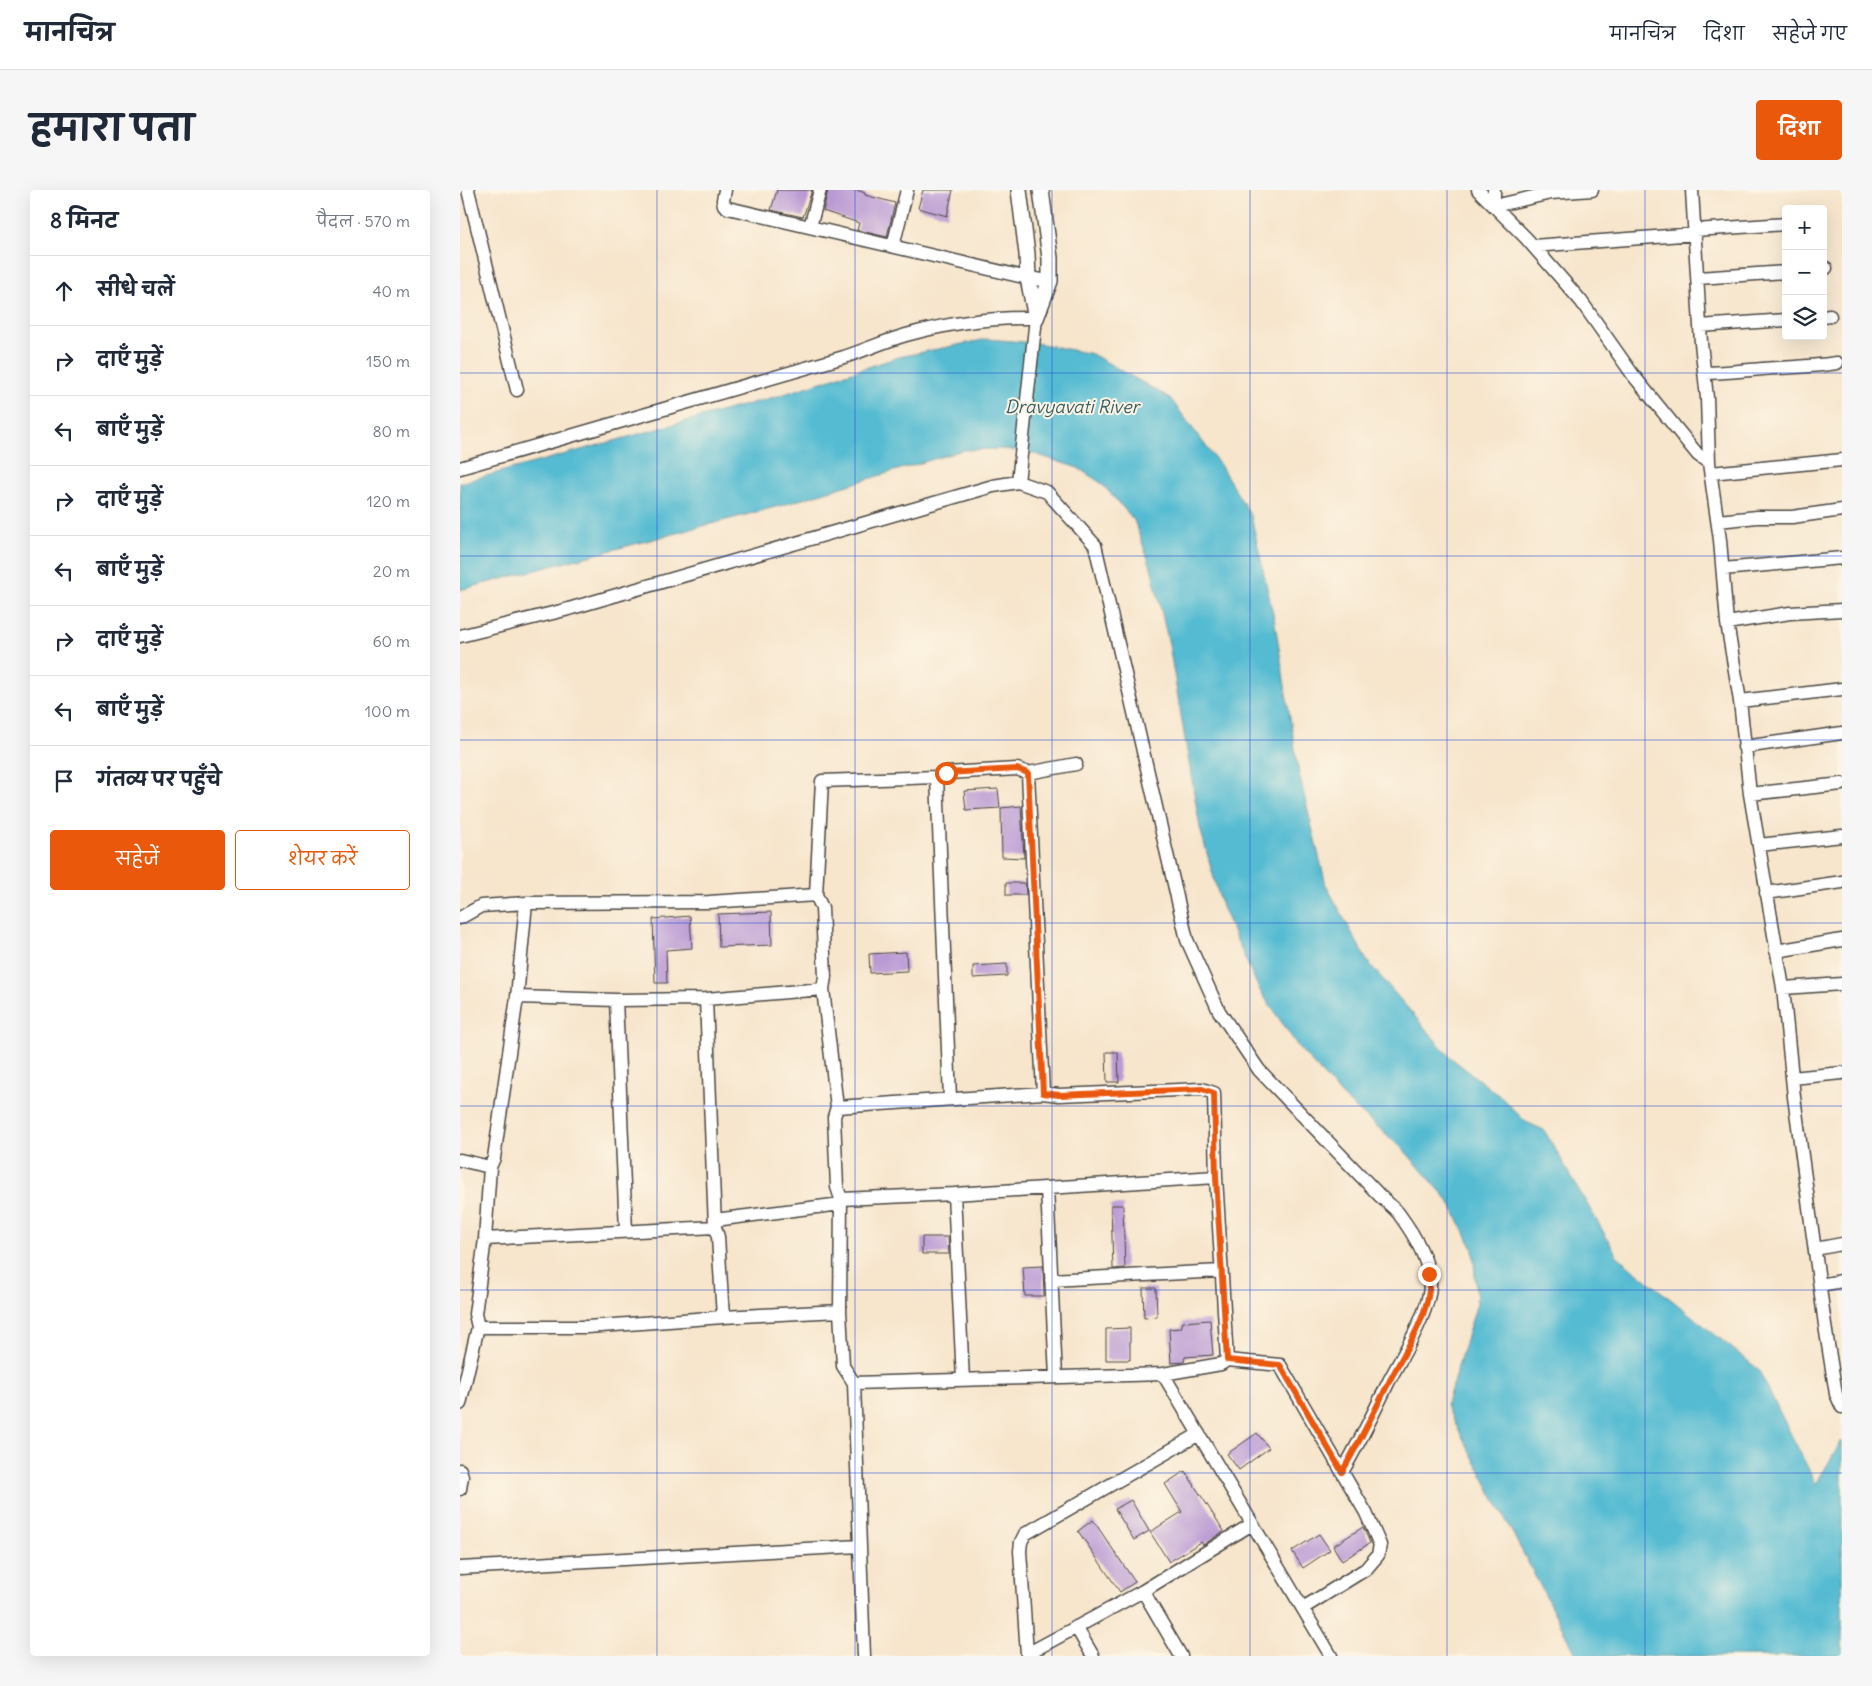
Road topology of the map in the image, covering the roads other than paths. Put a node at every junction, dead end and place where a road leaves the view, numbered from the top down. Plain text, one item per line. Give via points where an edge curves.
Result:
1 (468, 190) edge
2 (726, 190) edge
3 (820, 190) edge
4 (907, 190) edge
5 (1019, 190) edge
6 (1041, 190) edge
7 (1478, 190) edge
8 (1494, 190) edge
9 (1592, 190) edge
10 (1692, 190) edge
11 (1494, 206) junction
12 (1782, 224) edge
13 (810, 227) junction
14 (1695, 232) junction
15 (893, 246) junction
16 (1533, 246) junction
17 (1782, 272) edge
18 (1028, 278) junction
19 (1698, 278) junction
20 (1050, 281) junction
21 (1036, 318) junction
22 (1782, 320) edge
23 (1700, 326) junction
24 (1837, 363) dead end
25 (1704, 373) junction
26 (517, 390) dead end
27 (1842, 460) edge
28 (460, 468) edge
29 (1710, 468) junction
30 (1018, 482) junction
31 (1842, 510) edge
32 (1718, 521) junction
33 (1842, 558) edge
34 (1723, 569) junction
35 (1842, 610) edge
36 (1727, 623) junction
37 (460, 636) edge
38 (1842, 689) edge
39 (1740, 701) junction
40 (1842, 734) edge
41 (1744, 747) junction
42 (1076, 764) dead end
43 (1028, 773) junction
44 (937, 777) junction
45 (1842, 784) edge
46 (1750, 794) junction
47 (1842, 836) edge
48 (1759, 845) junction
49 (1842, 882) edge
50 (1766, 893) junction
51 (816, 895) junction
52 (526, 904) junction
53 (460, 918) edge
54 (1842, 940) edge
55 (1776, 950) junction
56 (1842, 984) edge
57 (1784, 988) junction
58 (823, 989) junction
59 (517, 997) junction
60 (706, 999) junction
61 (616, 1000) junction
62 (1842, 1072) edge
63 (1792, 1078) junction
64 (1043, 1093) junction
65 (950, 1099) junction
66 (837, 1107) junction
67 (460, 1160) edge
68 (490, 1167) junction
69 (1216, 1177) junction
70 (1047, 1188) junction
71 (954, 1194) junction
72 (841, 1202) junction
73 (715, 1223) junction
74 (626, 1230) junction
75 (485, 1239) junction
76 (1842, 1244) edge
77 (1815, 1249) junction
78 (1221, 1271) junction
79 (1051, 1280) junction
80 (1842, 1281) edge
81 (1820, 1285) junction
82 (840, 1311) junction
83 (723, 1317) junction
84 (478, 1327) junction
85 (1227, 1360) junction
86 (1163, 1374) junction
87 (1056, 1377) junction
88 (963, 1380) junction
89 (854, 1383) junction
90 (460, 1404) edge
91 (1842, 1407) edge
92 (1199, 1434) junction
93 (460, 1470) edge
94 (1342, 1472) junction
95 (460, 1489) edge
96 (1252, 1524) junction
97 (859, 1546) junction
98 (460, 1568) edge
99 (1142, 1591) junction
100 (1302, 1608) junction
101 (1076, 1627) junction
102 (1027, 1655) edge
103 (864, 1656) edge
104 (1093, 1656) edge
105 (1181, 1656) edge
106 (1331, 1656) edge

1 - 26 street
2 - 13 street via 723,200 728,208
3 - 13 street
4 - 15 street
5 - 18 street
6 - 20 street
7 - 11 street
8 - 11 street
9 - 11 street via 1550,193
10 - 14 street
11 - 16 street
12 - 14 street
13 - 15 street
14 - 16 street
14 - 19 street
15 - 18 street
16 - 29 street via 1581,301 1633,375
17 - 19 street
18 - 20 street
18 - 21 street
19 - 23 street
20 - 21 street
21 - 28 street via 971,321 907,335 844,357
21 - 30 street
22 - 23 street
23 - 25 street
24 - 25 street
25 - 29 street
27 - 29 street
29 - 32 street
30 - 37 street via 993,486 566,610
30 - 94 street via 1048,492 1095,545 1187,940 1219,1010 1259,1070 1398,1213 1424,1257 1430,1284 1418,1325 1361,1441
31 - 32 street via 1792,517
32 - 34 street
33 - 34 street
34 - 36 street
35 - 36 street via 1790,613
36 - 39 street
38 - 39 street
39 - 41 street
40 - 41 street
41 - 46 street
42 - 43 street
43 - 44 street via 1017,769 946,773
43 - 64 street
44 - 51 street via 822,781
44 - 65 street
45 - 46 street
46 - 48 street
47 - 48 street
48 - 50 street
49 - 50 street
50 - 55 street
51 - 52 street via 709,902
51 - 58 street via 822,908
52 - 53 street via 481,906
52 - 59 street
54 - 55 street
55 - 57 street
56 - 57 street
57 - 63 street
58 - 60 street
58 - 66 street
59 - 61 street
59 - 68 street via 494,1158
60 - 61 street
60 - 73 street
61 - 74 street
62 - 63 street
63 - 77 street
64 - 65 street
64 - 69 street via 1202,1089 1214,1093
65 - 66 street
66 - 72 street via 834,1117 837,1187
67 - 68 street
68 - 75 street
69 - 70 street
69 - 78 street
70 - 71 street
70 - 79 street
71 - 72 street
71 - 88 street
72 - 73 street
72 - 82 street
73 - 74 street
73 - 83 street
74 - 75 street
75 - 84 street via 476,1314
76 - 77 street
77 - 81 street
78 - 79 street
78 - 85 street
79 - 87 street
80 - 81 street
81 - 91 street via 1836,1394
82 - 83 street
82 - 89 street via 843,1366
83 - 84 street via 587,1327
84 - 90 street
85 - 86 street via 1221,1364
85 - 94 street via 1280,1365
86 - 87 street
86 - 92 street
87 - 88 street
88 - 89 street
89 - 97 street
92 - 96 street
92 - 102 street via 1025,1534 1020,1551
93 - 95 street
94 - 100 street via 1380,1545 1378,1555 1366,1569
96 - 99 street
96 - 100 street
97 - 98 street
97 - 103 street
99 - 101 street
99 - 105 street
100 - 106 street
101 - 102 street
101 - 104 street

